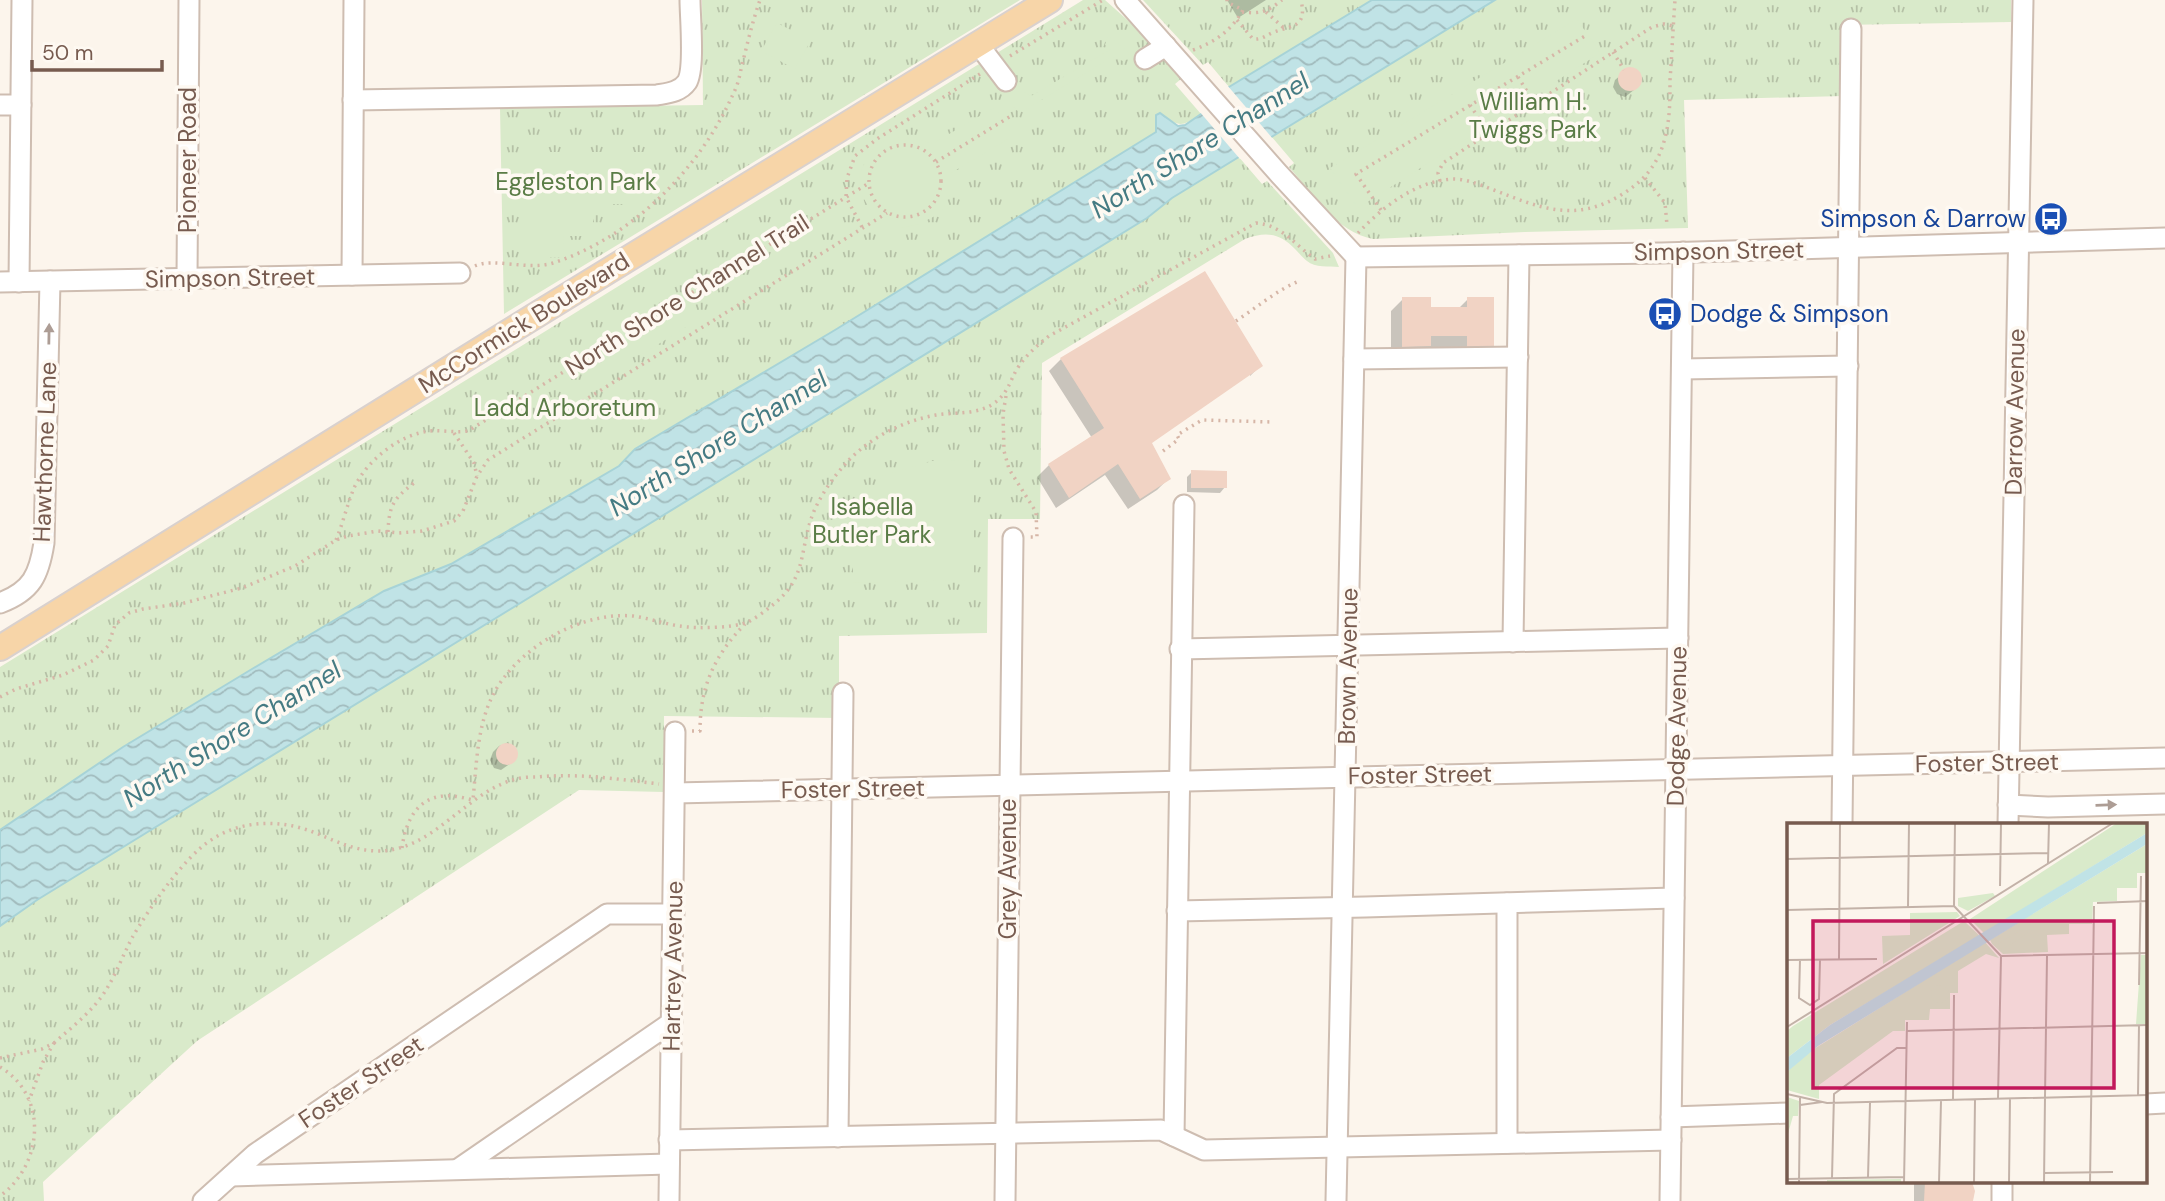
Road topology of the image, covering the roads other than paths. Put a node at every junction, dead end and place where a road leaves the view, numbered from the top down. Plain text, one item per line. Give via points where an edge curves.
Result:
1 (22, 0) edge
2 (189, 0) edge
3 (354, 0) edge
4 (690, 0) edge
5 (1050, 0) edge
6 (1125, 0) edge
7 (2023, 0) edge
8 (1851, 29) dead end
9 (978, 44) junction
10 (1166, 46) junction
11 (1145, 59) dead end
12 (1000, 73) road end
13 (353, 100) junction
14 (0, 105) edge
15 (21, 105) junction
16 (2165, 238) edge
17 (2018, 242) junction
18 (1850, 247) junction
19 (1683, 252) junction
20 (1519, 255) junction
21 (1356, 257) junction
22 (460, 273) road end
23 (352, 275) junction
24 (187, 278) junction
25 (50, 281) junction
26 (10, 282) edge
27 (1518, 357) junction
28 (1354, 359) junction
29 (1848, 366) junction
30 (1682, 369) junction
31 (1184, 505) dead end
32 (1013, 538) road end
33 (0, 603) edge
34 (1678, 638) junction
35 (1513, 642) junction
36 (1348, 645) junction
37 (0, 648) edge
38 (1180, 649) junction
39 (844, 693) dead end
40 (676, 732) road end
41 (2165, 758) edge
42 (2009, 762) junction
43 (1843, 766) junction
44 (1676, 769) junction
45 (1345, 776) junction
46 (1178, 781) junction
47 (1009, 786) junction
48 (842, 789) junction
49 (676, 793) junction
50 (2165, 804) edge
51 (2008, 815) edge
52 (1842, 823) edge
53 (1674, 898) junction
54 (1507, 903) junction
55 (1342, 908) junction
56 (1177, 911) junction
57 (674, 914) junction
58 (672, 1022) junction
59 (1787, 1113) edge
60 (1671, 1117) junction
61 (1006, 1133) junction
62 (838, 1136) junction
63 (1174, 1136) junction
64 (669, 1140) junction
65 (1671, 1140) junction
66 (1507, 1143) junction
67 (1337, 1147) junction
68 (669, 1164) junction
69 (457, 1170) junction
70 (231, 1176) junction
71 (203, 1201) edge
72 (669, 1201) edge
73 (1005, 1201) edge
74 (1336, 1201) edge
75 (1670, 1201) edge

1 - 15 street
2 - 24 street, Pioneer Road
3 - 13 street
4 - 13 street via 691,69 686,82 674,92
5 - 9 main road, McCormick Boulevard
6 - 10 street
7 - 17 street, Darrow Avenue
8 - 18 street
9 - 12 street
9 - 37 main road, McCormick Boulevard
10 - 11 street
10 - 21 street
13 - 23 street
14 - 15 street
15 - 26 street
16 - 17 street, Simpson Street
17 - 18 street, Simpson Street
17 - 42 street, Darrow Avenue
18 - 19 street, Simpson Street
18 - 29 street
19 - 20 street, Simpson Street
19 - 30 street, Dodge Avenue
20 - 21 street, Simpson Street
20 - 27 street
21 - 28 street, Brown Avenue
22 - 23 street, Simpson Street
23 - 24 street, Simpson Street
24 - 25 street, Simpson Street
25 - 26 street, Simpson Street
33 -> 25 street, Hawthorne Lane via 26,589 36,577 44,543
27 - 28 street
27 - 35 street
28 - 36 street, Brown Avenue
29 - 30 street
29 - 43 street
30 - 34 street, Dodge Avenue
31 - 38 street
32 - 47 street, Grey Avenue
34 - 35 street
34 - 44 street, Dodge Avenue
35 - 36 street
36 - 38 street
36 - 45 street, Brown Avenue
38 - 46 street
39 - 48 street
40 - 49 street, Hartrey Avenue
41 - 42 street, Foster Street
42 - 43 street, Foster Street
42 - 51 street, Darrow Avenue
43 - 44 street, Foster Street
43 - 52 street
44 - 45 street, Foster Street
44 - 53 street, Dodge Avenue
45 - 46 street, Foster Street
45 - 55 street, Brown Avenue
46 - 47 street, Foster Street
46 - 56 street
47 - 48 street, Foster Street
47 - 61 street, Grey Avenue
48 - 49 street, Foster Street
48 - 62 street
49 - 57 street, Hartrey Avenue
51 -> 50 street via 2048,807
53 - 54 street
53 - 60 street, Dodge Avenue
54 - 55 street
54 - 66 street
55 - 56 street
55 - 67 street, Brown Avenue
56 - 63 street
57 - 58 street, Hartrey Avenue
57 - 70 street, Foster Street via 607,914 255,1154
58 - 64 street, Hartrey Avenue
58 - 69 street
59 - 60 street
60 - 65 street, Dodge Avenue
61 - 62 street
61 - 63 street via 1161,1130
61 - 73 street, Grey Avenue
62 - 64 street
63 - 67 street via 1204,1150
64 - 68 street, Hartrey Avenue
65 - 66 street
65 - 75 street, Dodge Avenue
66 - 67 street
67 - 74 street, Brown Avenue
68 - 69 street
68 - 72 street, Hartrey Avenue
69 - 70 street
70 - 71 street, Foster Street

